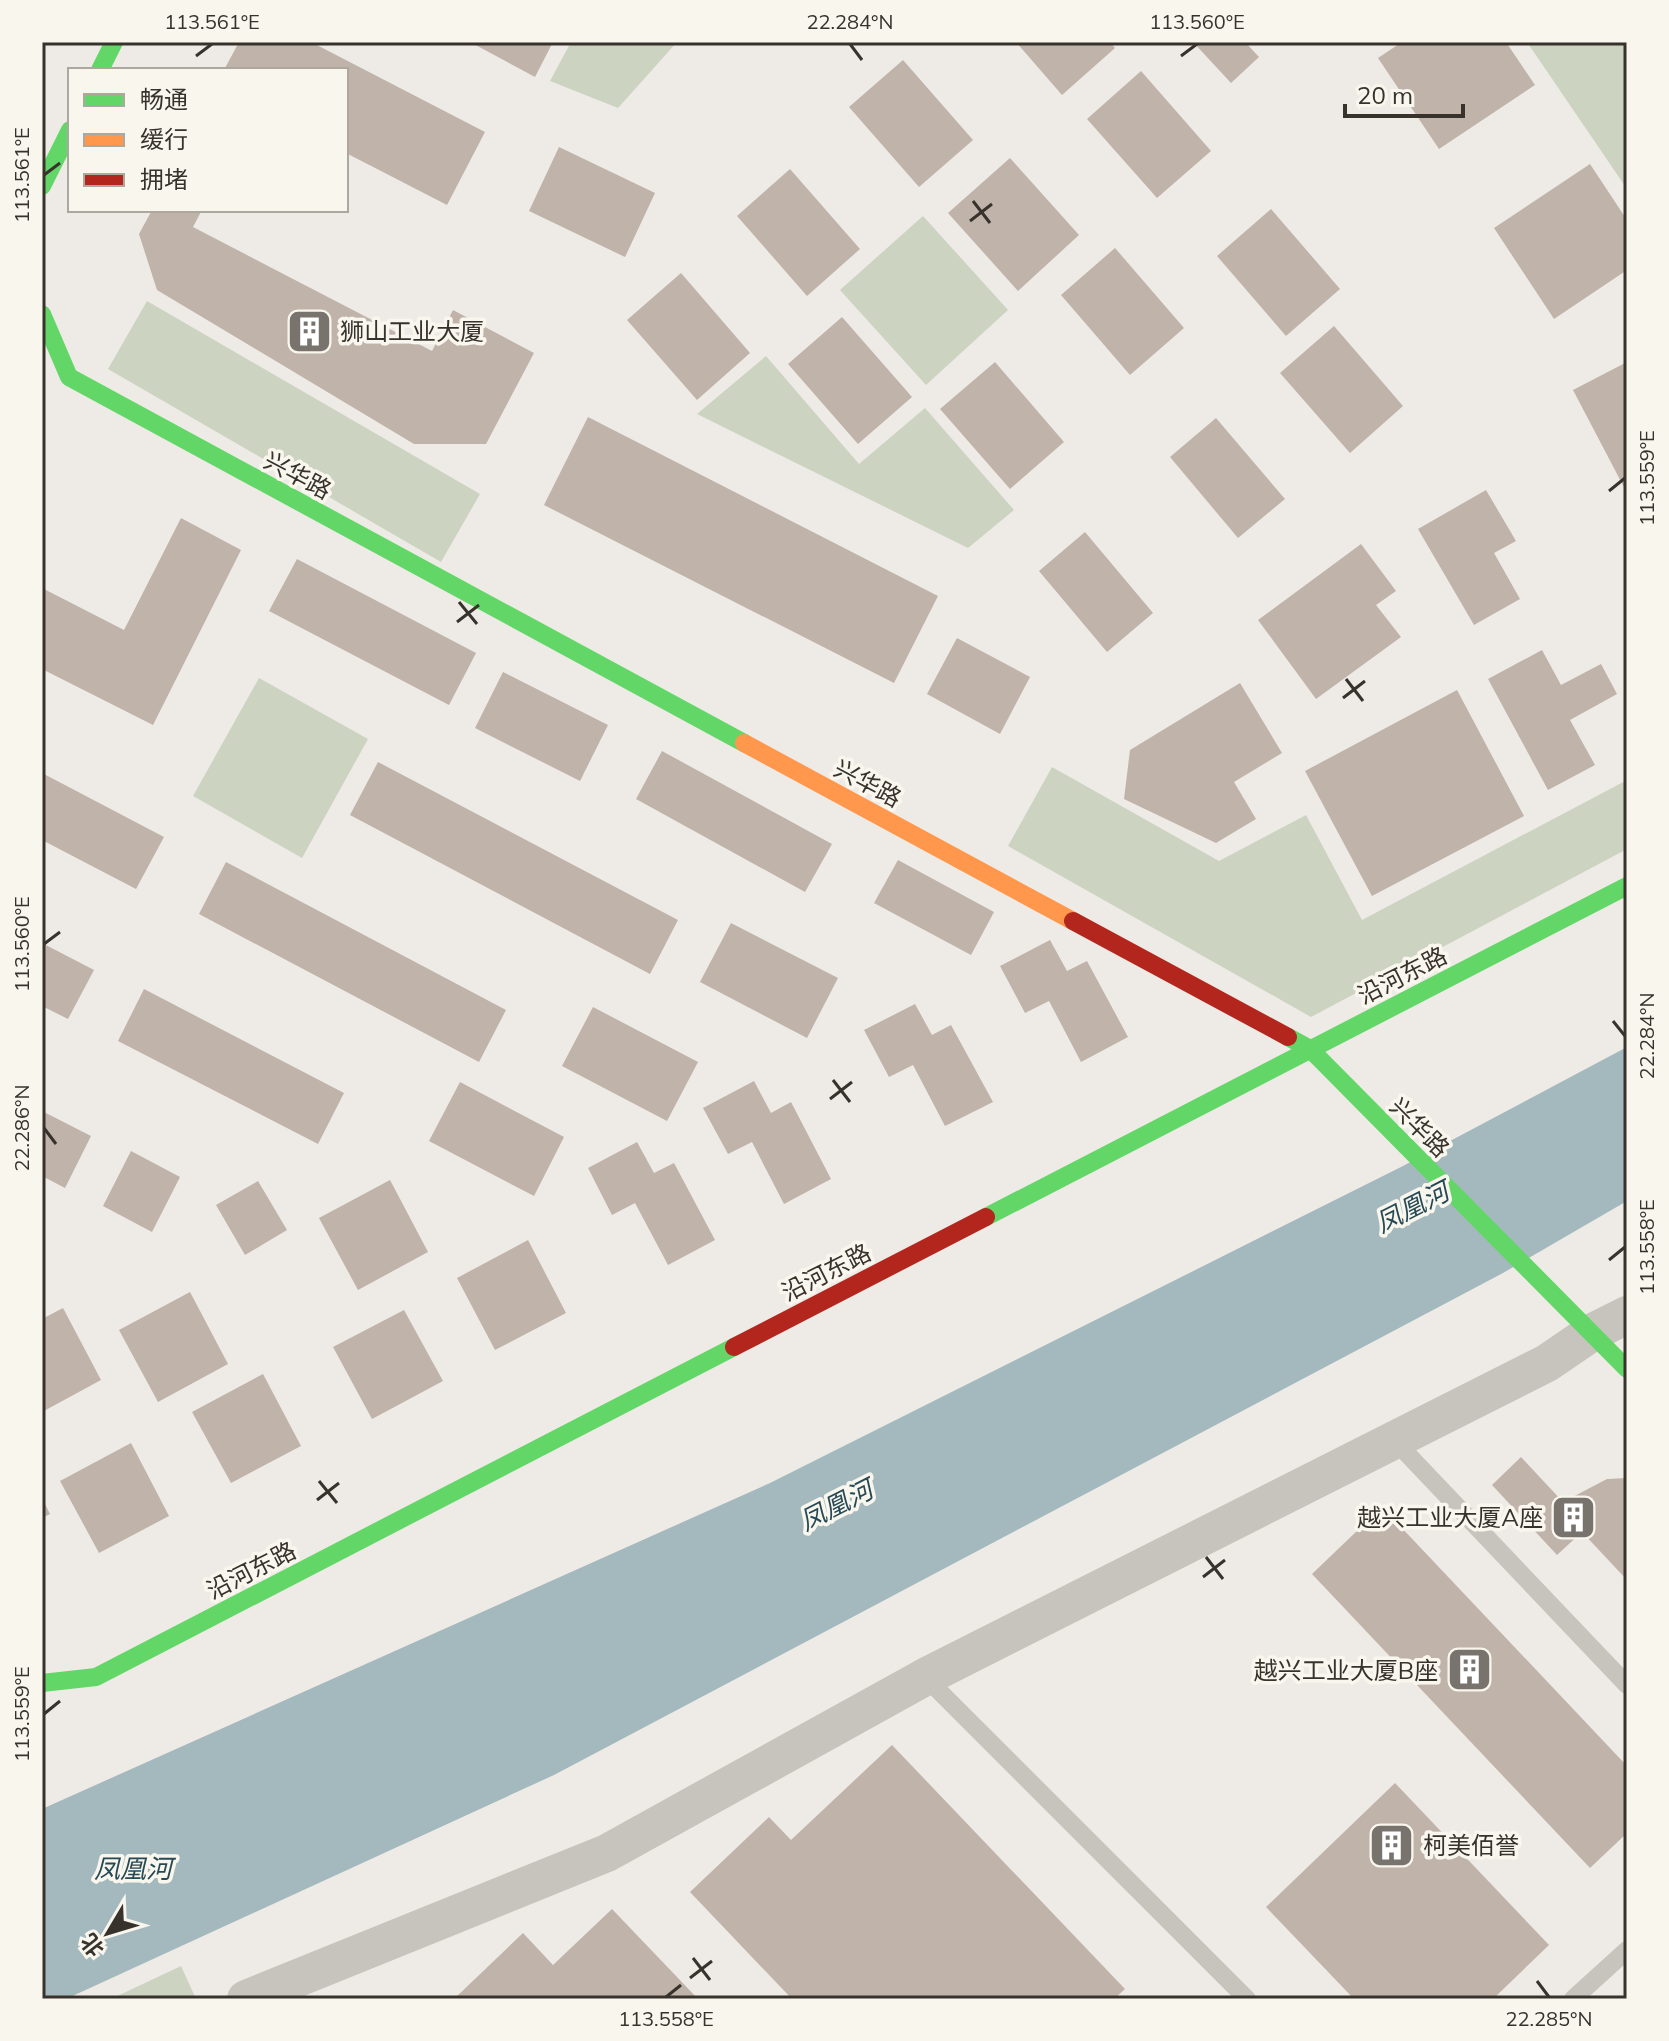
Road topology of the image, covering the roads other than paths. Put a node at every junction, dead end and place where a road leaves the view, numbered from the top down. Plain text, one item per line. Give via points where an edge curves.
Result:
1 (114, 42) edge
2 (101, 68) edge
3 (68, 134) edge
4 (42, 186) edge
5 (42, 314) edge
6 (55, 380) edge
7 (1627, 886) edge
8 (1310, 1049) junction
9 (1627, 1315) edge
10 (1591, 1333) junction
11 (1627, 1369) edge
12 (1394, 1440) junction
13 (925, 1677) junction
14 (42, 1683) edge
15 (1627, 1685) edge
16 (1627, 1950) edge
17 (246, 1999) edge
18 (1247, 1999) edge
19 (1573, 1999) edge

1 - 2 street
3 - 4 street
5 - 6 street, 兴华路
6 - 8 street, 兴华路
7 - 8 street, 沿河东路
8 - 10 street, 兴华路
8 - 14 street, 沿河东路 via 96,1677
9 - 10 street
10 - 11 street, 兴华路
10 - 12 street via 1547,1363
12 - 13 street
12 - 15 lane
13 - 17 street via 607,1853
13 - 18 lane
16 - 19 lane

